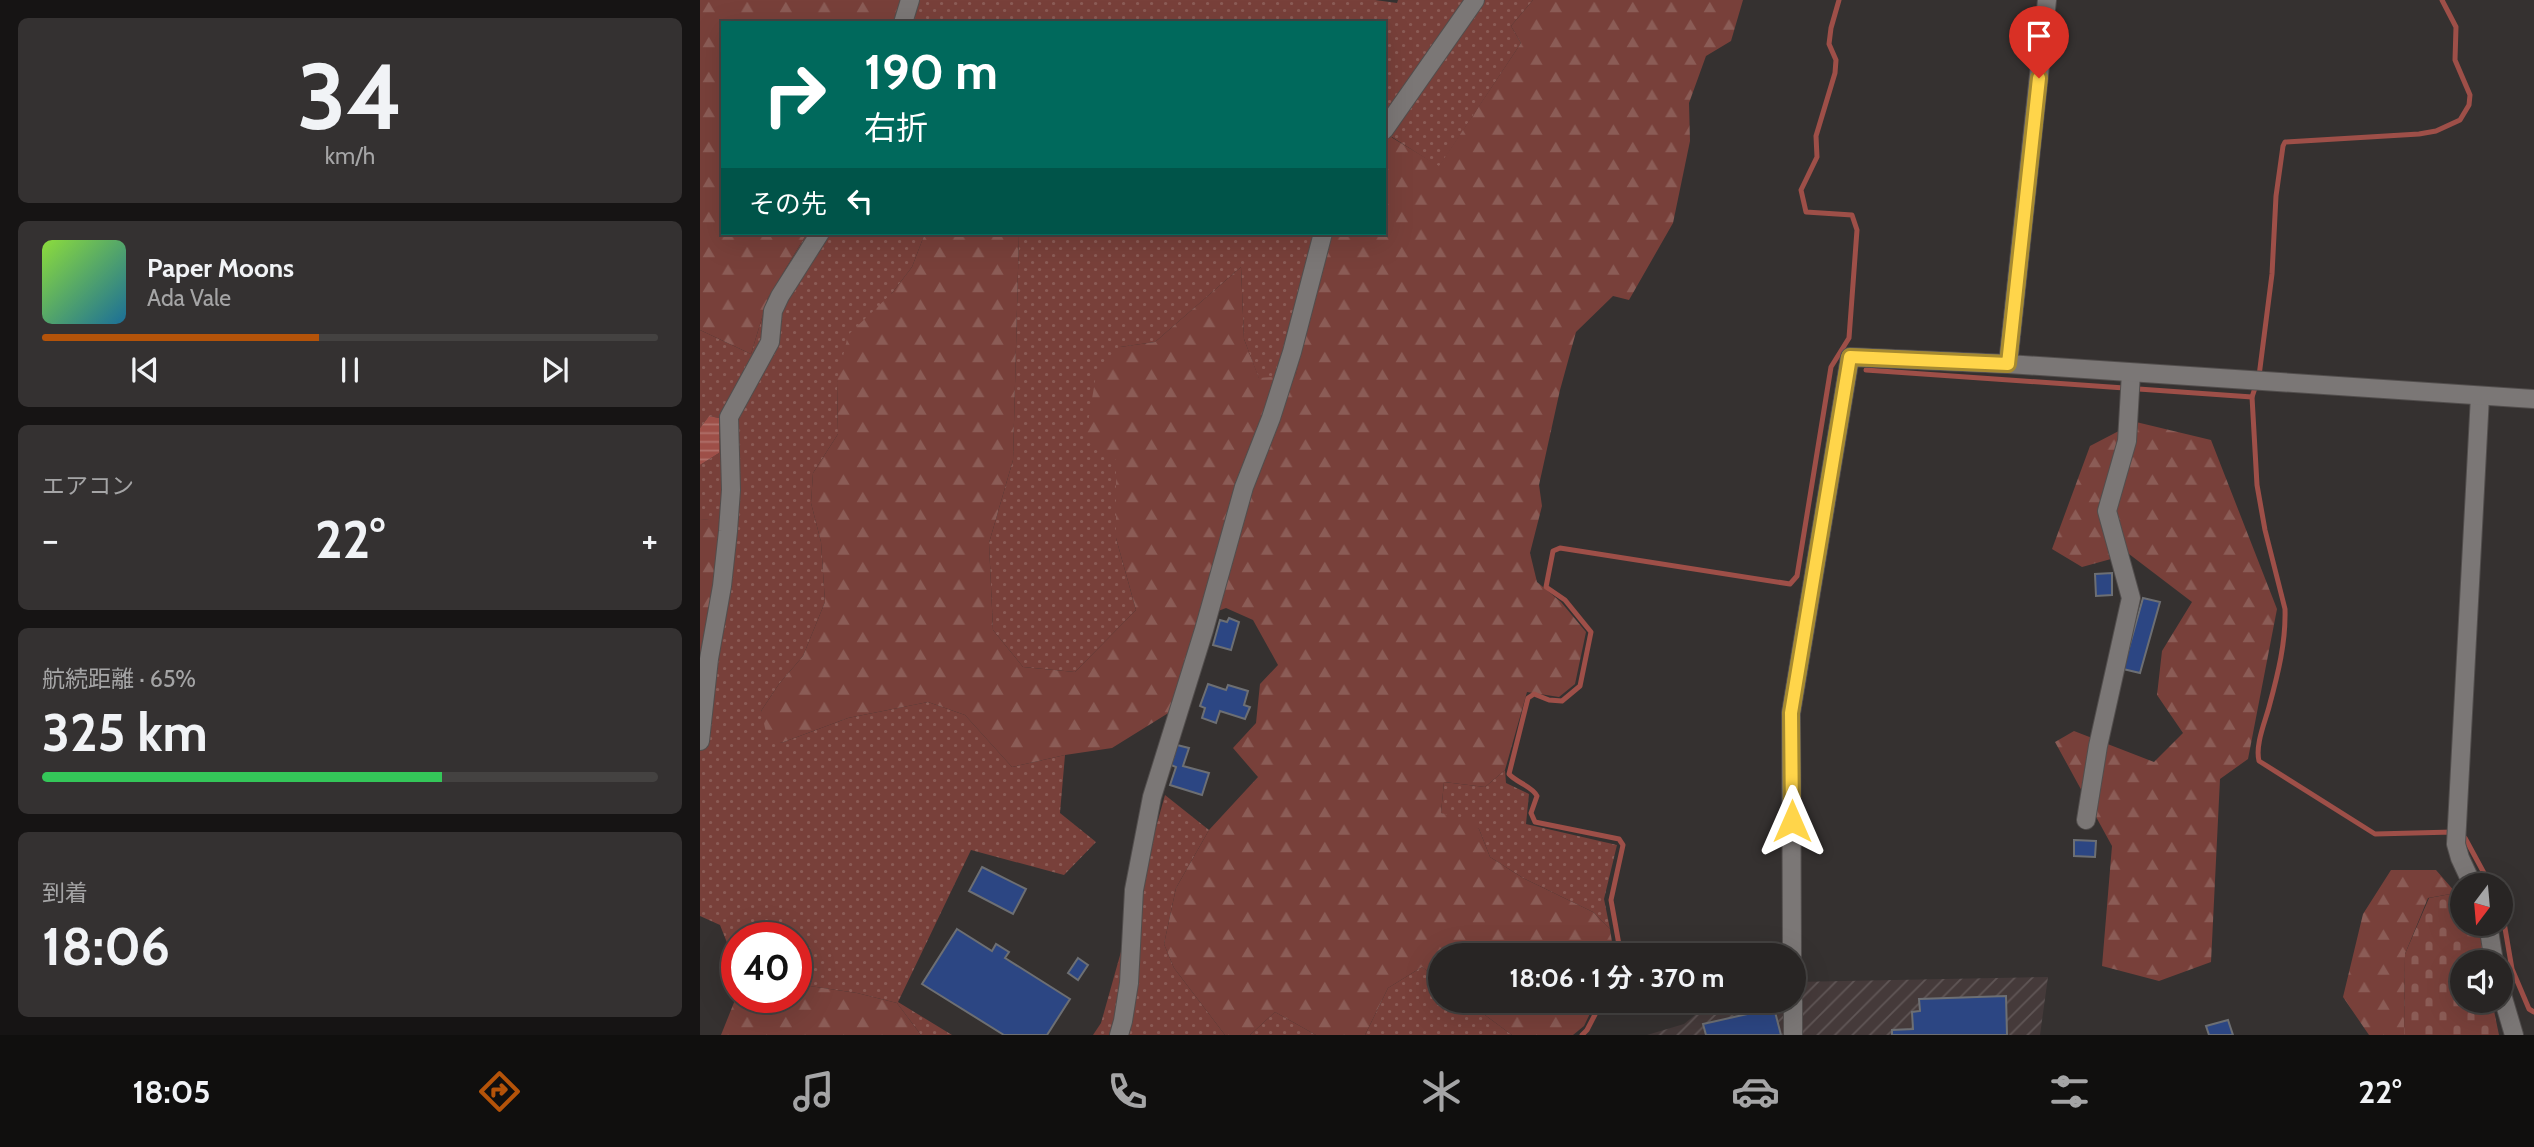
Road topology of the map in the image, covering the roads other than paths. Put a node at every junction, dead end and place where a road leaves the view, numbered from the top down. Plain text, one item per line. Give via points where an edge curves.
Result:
1 (910, 0) edge
2 (1475, 0) edge
3 (2048, 0) edge
4 (904, 21) edge
5 (1386, 127) edge
6 (819, 235) edge
7 (1322, 235) edge
8 (2008, 364) junction
9 (2131, 373) junction
10 (2480, 396) junction
11 (2534, 399) edge
12 (700, 741) edge
13 (2086, 820) dead end
14 (2467, 873) edge
15 (1793, 943) edge
16 (1793, 1013) edge
17 (2508, 1013) edge
18 (1119, 1035) edge
19 (1793, 1035) edge
20 (2514, 1035) edge

1 - 4 street
2 - 5 street
3 - 8 street
6 - 12 street via 780,296 773,311 770,342 729,416 728,531
7 - 18 street via 1293,352 1244,487 1152,797 1135,890 1129,983
8 - 9 street
8 - 15 street via 1850,357 1791,713
9 - 10 street
9 - 13 street via 2127,441 2107,511 2131,598
10 - 11 street
10 - 14 street via 2457,835
16 - 19 street
17 - 20 street

